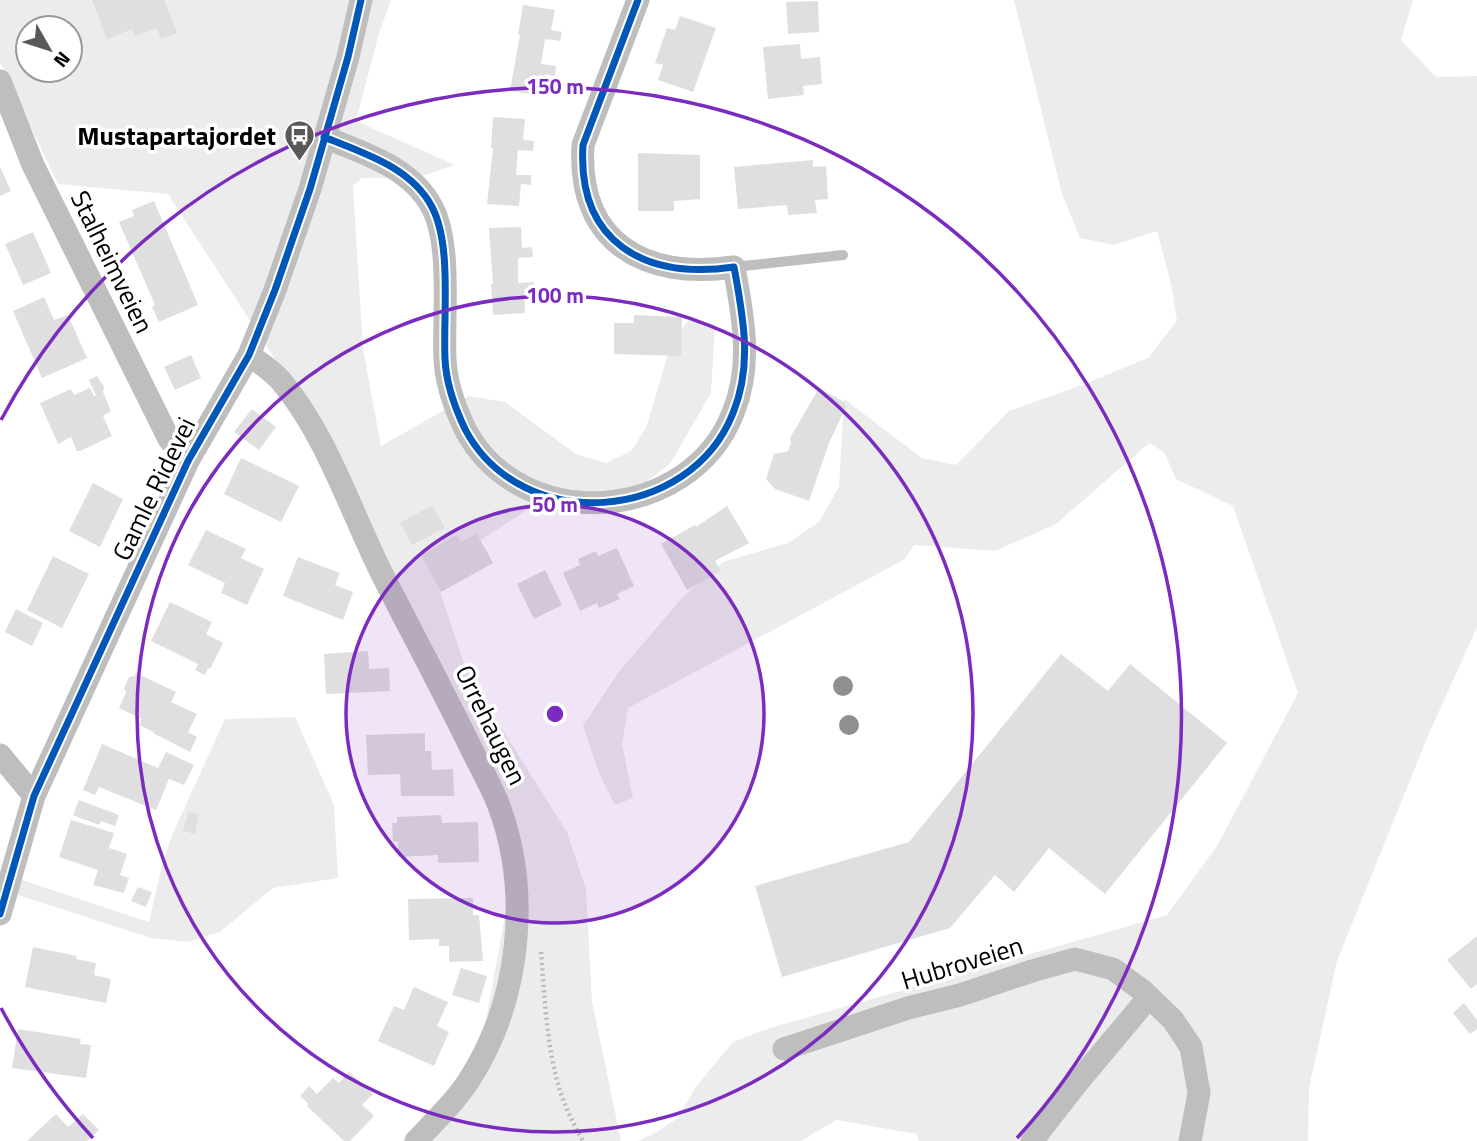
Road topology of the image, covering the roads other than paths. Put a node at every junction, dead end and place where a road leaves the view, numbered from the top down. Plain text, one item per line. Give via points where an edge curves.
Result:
1 (361, 0) edge
2 (638, 0) edge
3 (0, 81) edge
4 (324, 138) junction
5 (843, 255) dead end
6 (734, 267) junction
7 (250, 355) junction
8 (188, 461) junction
9 (0, 755) edge
10 (34, 796) junction
11 (0, 914) edge
12 (1149, 997) junction
13 (784, 1049) dead end
14 (416, 1141) edge
15 (1032, 1141) edge
16 (1190, 1141) edge

1 - 4 street, Gamle Ridevei
2 - 6 street via 583,145 582,170 589,201 605,231 631,254 673,268
3 - 8 street, Stalheimveien via 39,178 169,439
4 - 6 street via 401,172 432,206 442,244 445,360 454,402 483,456 541,495 573,503 623,501 673,483 707,455 732,417 744,379 744,327
4 - 7 street, Gamle Ridevei
5 - 6 lane
7 - 8 street, Gamle Ridevei
7 - 14 street, Orrehaugen via 280,380 324,444 361,531 499,807 512,857 518,893 508,992 491,1042 470,1079
8 - 10 street, Gamle Ridevei
9 - 10 street
10 - 11 street, Gamle Ridevei
12 - 13 street, Hubroveien via 1113,969 1075,959
12 - 15 street
12 - 16 street, Hubroveien via 1191,1047 1199,1093

